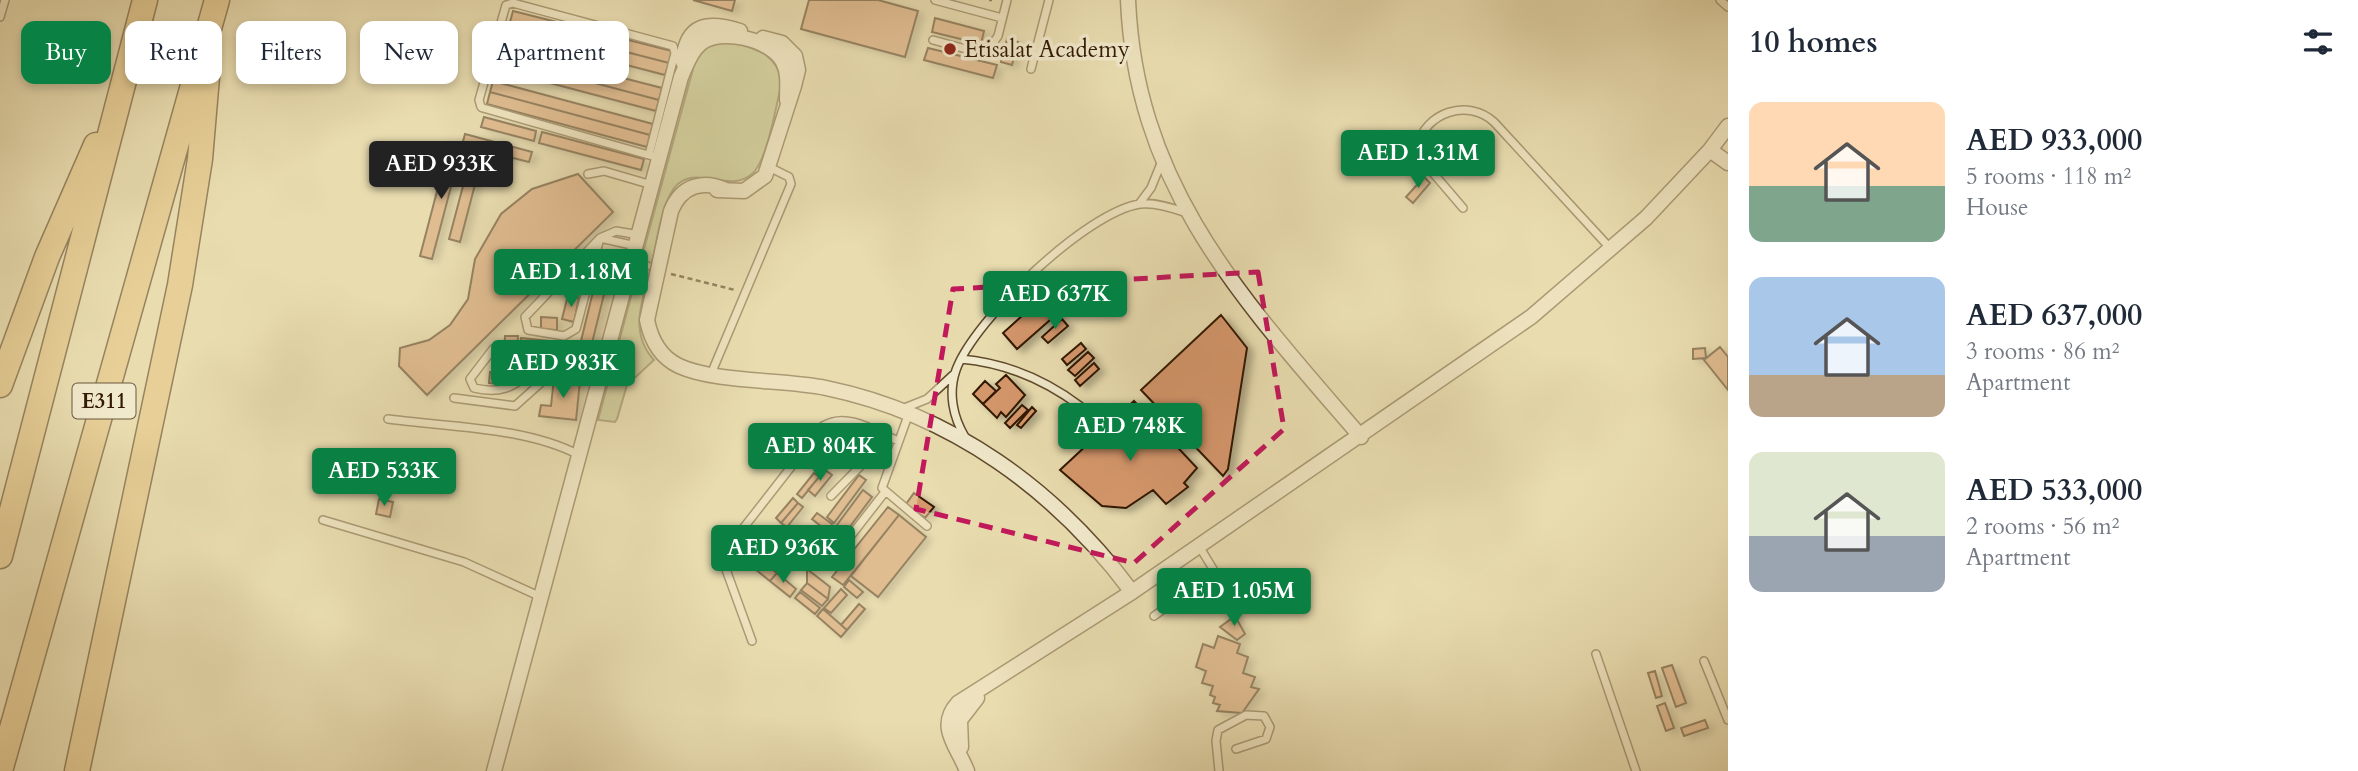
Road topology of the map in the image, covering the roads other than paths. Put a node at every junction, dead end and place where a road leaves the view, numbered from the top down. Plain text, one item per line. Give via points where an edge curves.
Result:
1 (5, 0) edge
2 (145, 0) edge
3 (217, 0) edge
4 (935, 0) edge
5 (1007, 0) edge
6 (1049, 0) edge
7 (1128, 0) edge
8 (1720, 0) edge
9 (1728, 7) edge
10 (0, 17) edge
11 (1002, 18) junction
12 (212, 21) edge
13 (933, 40) dead end
14 (1031, 69) dead end
15 (676, 82) junction
16 (194, 84) edge
17 (205, 84) edge
18 (119, 97) junction
19 (1728, 125) edge
20 (1721, 142) edge
21 (654, 156) junction
22 (1162, 161) junction
23 (1728, 163) edge
24 (769, 167) junction
25 (588, 174) dead end
26 (652, 185) junction
27 (1139, 204) junction
28 (1463, 208) dead end
29 (1187, 213) junction
30 (600, 238) junction
31 (638, 241) junction
32 (1612, 250) junction
33 (560, 280) junction
34 (587, 288) junction
35 (494, 348) dead end
36 (961, 359) junction
37 (552, 368) junction
38 (955, 372) junction
39 (602, 374) junction
40 (711, 374) junction
41 (0, 385) edge
42 (454, 398) dead end
43 (1080, 407) dead end
44 (904, 411) junction
45 (388, 419) dead end
46 (889, 436) junction
47 (898, 440) junction
48 (1357, 440) junction
49 (967, 441) junction
50 (580, 455) junction
51 (884, 492) junction
52 (831, 496) dead end
53 (323, 520) dead end
54 (927, 526) dead end
55 (1199, 547) junction
56 (0, 556) edge
57 (832, 560) dead end
58 (1128, 594) junction
59 (541, 597) junction
60 (1154, 616) dead end
61 (752, 641) dead end
62 (1596, 654) dead end
63 (1704, 661) dead end
64 (1728, 720) edge
65 (1236, 749) dead end
66 (0, 771) edge
67 (77, 771) edge
68 (494, 771) edge
69 (967, 771) edge
70 (1219, 771) edge
71 (1636, 771) edge

1 - 10 lane
2 - 18 highway, E311
3 - 12 highway, E311
4 - 11 lane
5 - 11 lane
6 - 14 lane
7 - 22 street via 1135,72
8 - 9 lane
11 - 13 lane via 995,44 981,52
15 - 21 street
15 - 21 lane via 676,53 670,45 506,5 479,100 481,107
15 - 24 street via 686,46 700,28 718,25 782,43 795,56 798,70
16 - 66 highway, E311
17 - 67 highway via 191,222
18 - 41 highway via 65,214
18 - 56 highway, E311
19 - 20 street
20 - 23 street
20 - 32 street
21 - 26 street
22 - 27 lane
22 - 29 street
24 - 40 lane via 789,177 791,184
24 - 40 street via 760,183 744,191 704,184 683,192 671,211 647,320 657,348 679,366
25 - 26 lane via 604,171
26 - 31 street
27 - 29 lane
27 - 36 lane via 1079,233 995,311
28 - 32 lane via 1417,148 1443,115 1464,108 1494,122
29 - 48 street via 1231,281 1323,397 1328,410
30 - 31 lane
30 - 31 lane via 617,231
30 - 33 lane
30 - 34 lane
31 - 39 street
32 - 48 street via 1531,317
33 - 34 lane
33 - 34 lane via 525,317 528,330 560,336 573,332
35 - 37 lane via 470,379 474,388 506,390 538,367
36 - 38 lane
36 - 43 lane via 1024,373
37 - 39 lane
37 - 42 lane via 515,405
38 - 44 lane via 935,394
38 - 49 lane via 954,413
39 - 50 street
40 - 44 street via 826,388
44 - 47 lane
44 - 49 street
45 - 50 lane via 528,437
46 - 47 lane
46 - 52 lane
46 - 61 lane via 848,420 822,426 727,549 724,564
47 - 51 lane via 881,486
48 - 55 street
49 - 58 street via 1024,479 1094,547
50 - 59 street
51 - 54 lane
51 - 57 lane
53 - 59 lane via 471,564
55 - 58 street
55 - 60 lane via 1213,569 1211,575
58 - 69 street via 958,703 949,715 949,737
59 - 68 street
62 - 71 lane
63 - 64 lane
65 - 70 lane via 1266,739 1270,727 1264,716 1246,715 1218,730

